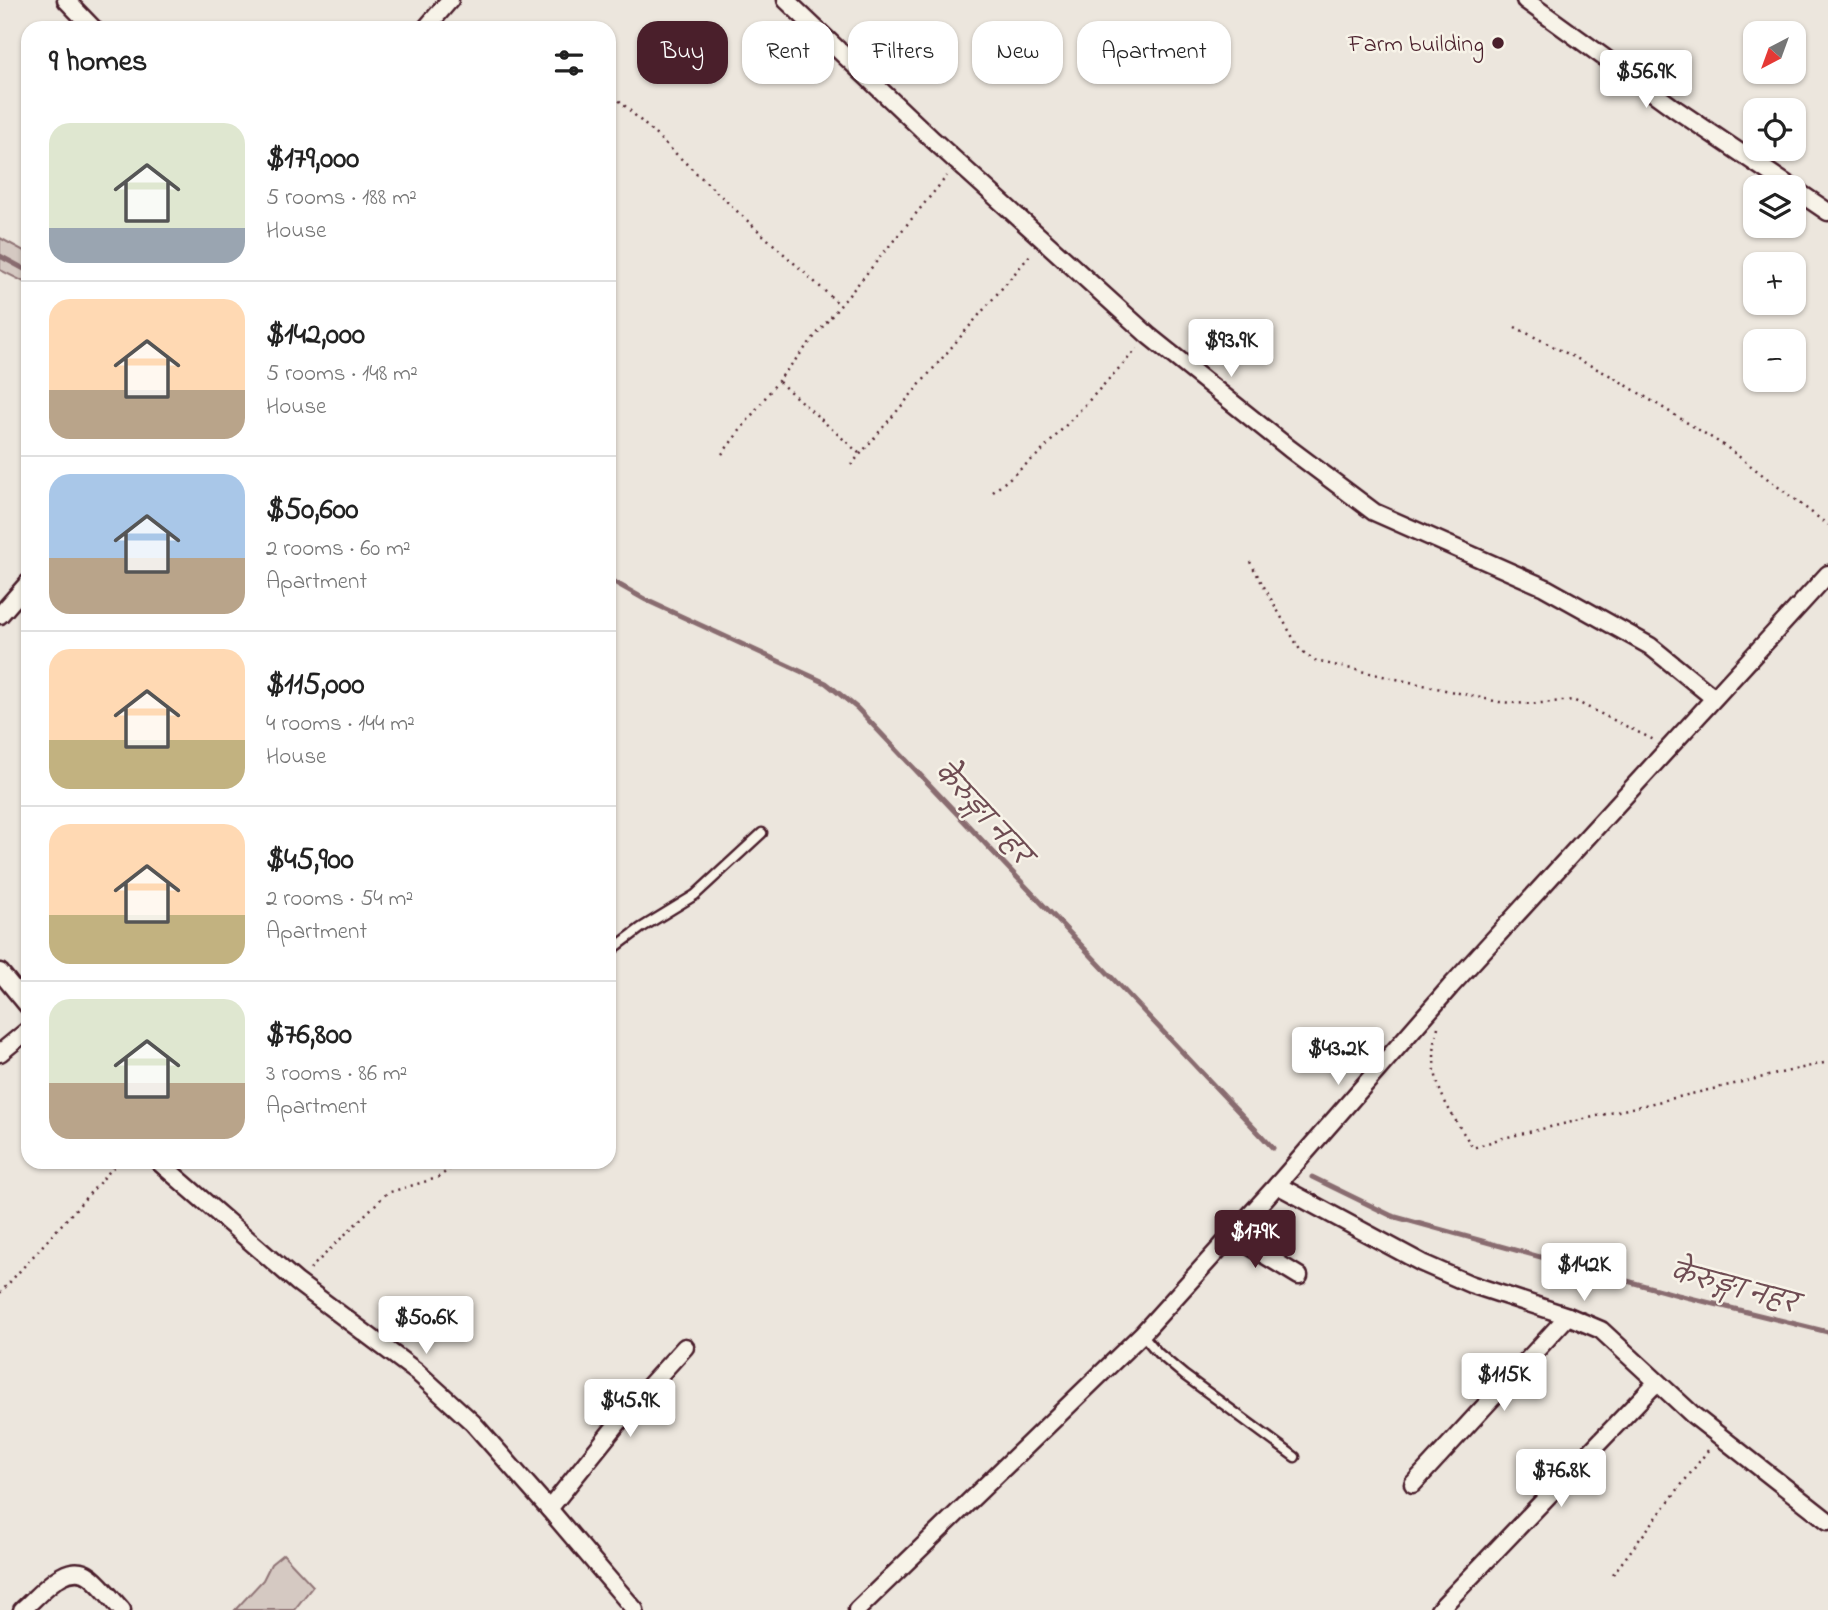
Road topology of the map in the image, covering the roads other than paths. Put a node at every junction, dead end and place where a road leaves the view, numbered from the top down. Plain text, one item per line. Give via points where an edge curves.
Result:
1 (66, 0) edge
2 (450, 0) edge
3 (786, 0) edge
4 (1525, 0) edge
5 (86, 21) edge
6 (432, 21) edge
7 (1774, 175) edge
8 (1806, 197) edge
9 (1828, 212) edge
10 (1828, 573) edge
11 (21, 591) edge
12 (0, 615) edge
13 (1714, 698) junction
14 (762, 833) dead end
15 (616, 947) edge
16 (0, 972) edge
17 (21, 998) edge
18 (21, 1036) edge
19 (0, 1054) edge
20 (167, 1169) edge
21 (1277, 1185) junction
22 (1230, 1234) junction
23 (1299, 1276) dead end
24 (1567, 1316) junction
25 (1142, 1334) junction
26 (685, 1348) dead end
27 (1657, 1382) junction
28 (1295, 1457) dead end
29 (1413, 1484) dead end
30 (550, 1509) junction
31 (1828, 1521) edge
32 (22, 1610) edge
33 (122, 1610) edge
34 (635, 1610) edge
35 (857, 1610) edge
36 (1439, 1610) edge

1 - 5 street
2 - 6 street
3 - 13 street via 1149,336 1290,449 1374,512 1544,587 1650,646
4 - 7 street
8 - 9 street
10 - 13 street
11 - 12 street
13 - 21 street
14 - 15 lane via 695,895
16 - 17 street
18 - 19 street
20 - 30 street via 297,1282 417,1372 473,1423
21 - 22 street
21 - 24 street via 1422,1263 1469,1284
22 - 23 street
22 - 25 street
24 - 27 street via 1601,1330
24 - 29 street
25 - 28 lane via 1184,1375
25 - 35 street
26 - 30 street via 634,1402
27 - 31 street
27 - 36 street
30 - 34 street
32 - 33 street via 65,1573 77,1570 90,1576

